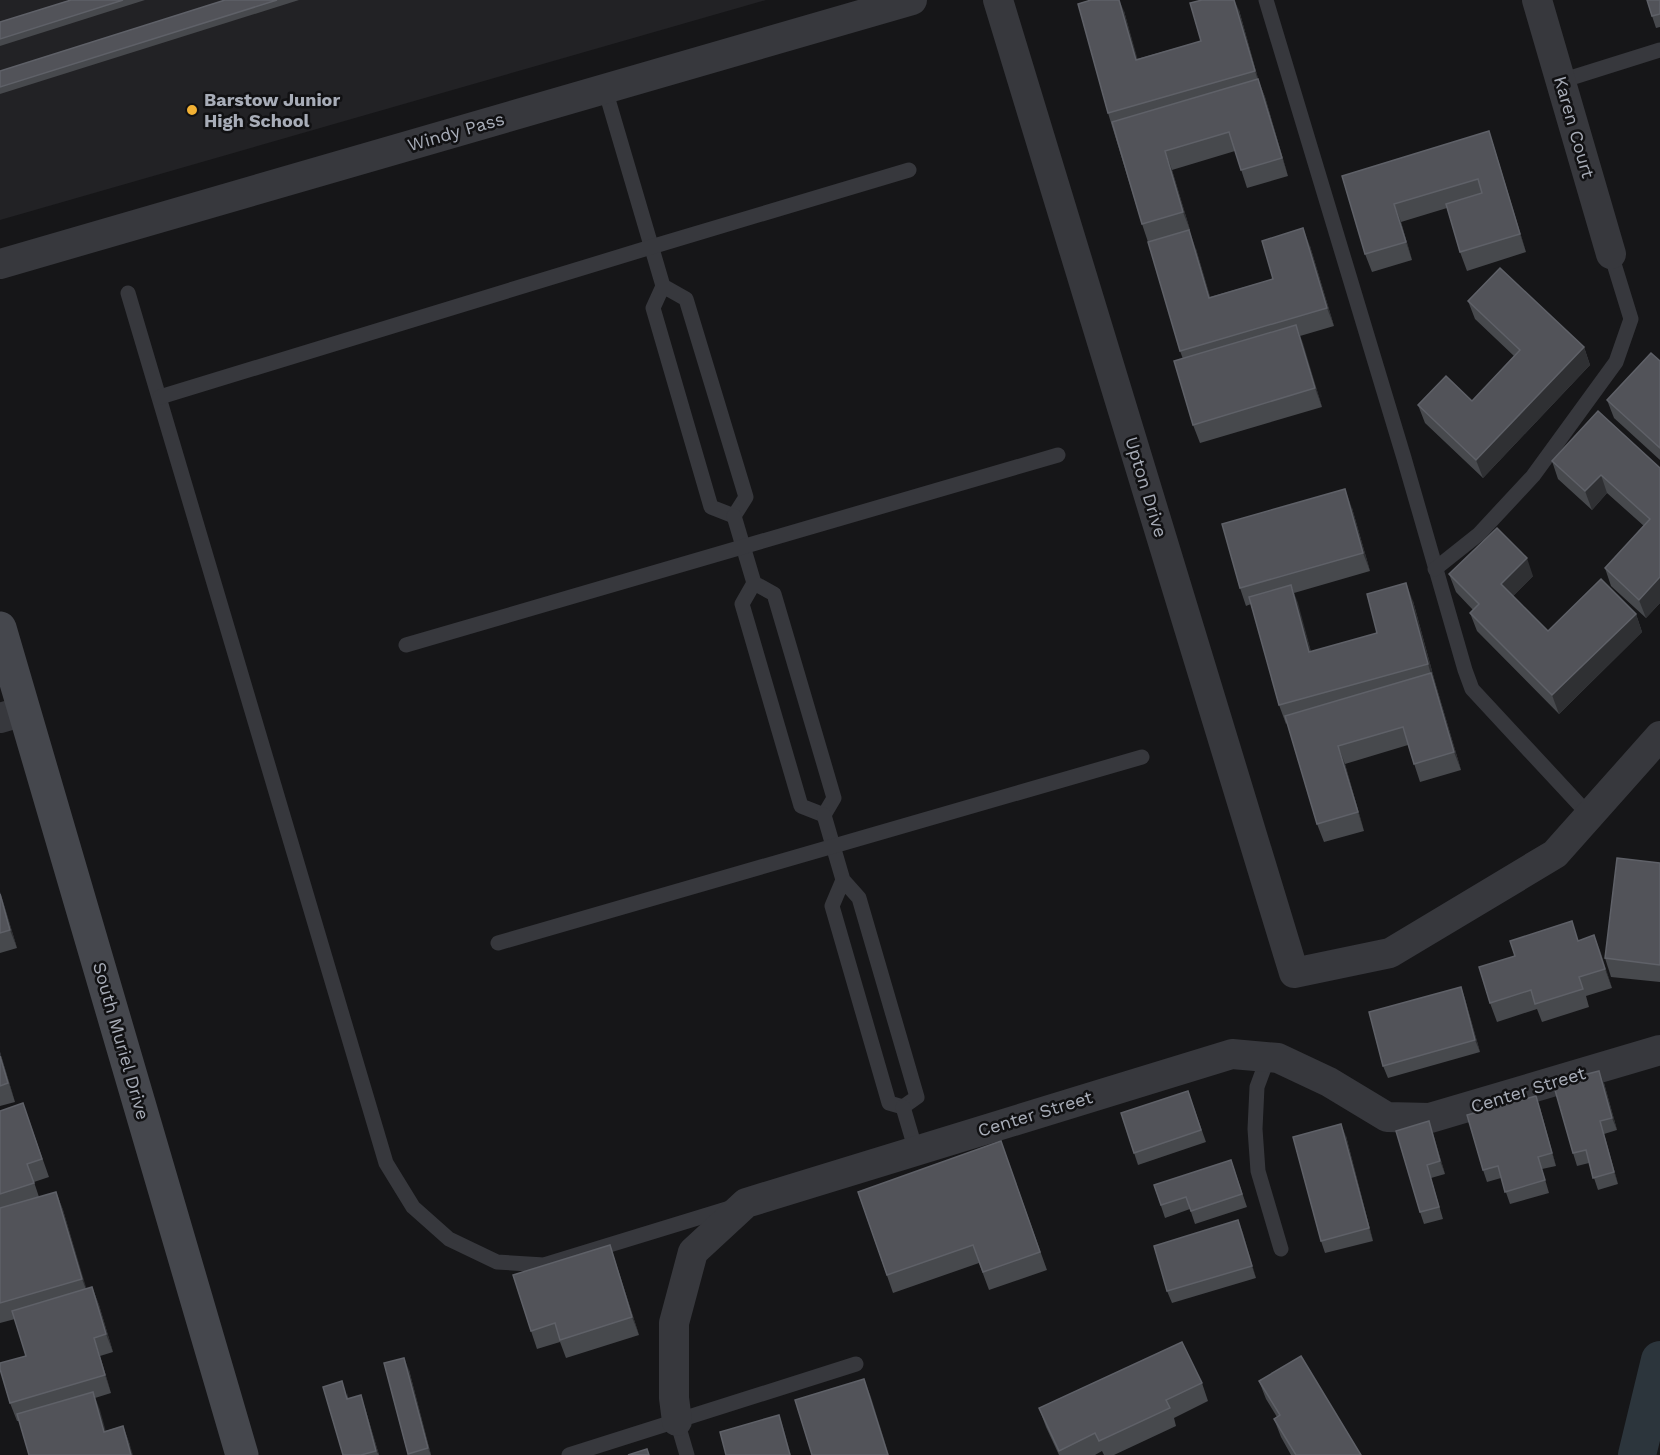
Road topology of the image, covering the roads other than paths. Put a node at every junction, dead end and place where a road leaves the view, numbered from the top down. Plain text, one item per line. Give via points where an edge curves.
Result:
1 (912, 0) edge
2 (998, 0) edge
3 (1266, 0) edge
4 (1537, 0) edge
5 (1660, 50) edge
6 (1561, 81) junction
7 (605, 89) junction
8 (909, 170) dead end
9 (651, 247) junction
10 (1611, 254) joint
11 (0, 264) edge
12 (663, 286) junction
13 (128, 293) dead end
14 (160, 397) junction
15 (1058, 455) dead end
16 (734, 516) junction
17 (743, 546) junction
18 (1435, 569) junction
19 (754, 583) junction
20 (0, 628) edge
21 (406, 645) dead end
22 (12, 714) edge
23 (1660, 735) edge
24 (1142, 757) dead end
25 (824, 815) junction
26 (1589, 815) junction
27 (833, 846) junction
28 (843, 879) junction
29 (498, 943) dead end
30 (1660, 1050) edge
31 (1268, 1057) junction
32 (903, 1107) junction
33 (916, 1151) junction
34 (746, 1203) junction
35 (1281, 1250) dead end
36 (856, 1364) dead end
37 (677, 1421) junction
38 (242, 1455) edge
39 (569, 1455) edge
40 (687, 1455) edge

1 - 7 street, Windy Pass
2 - 26 street, Upton Drive via 1294,973 1390,953 1555,854
3 - 18 lane
4 - 6 street, Karen Court
5 - 6 lane
6 - 10 street, Karen Court
7 - 9 lane
7 - 11 street, Windy Pass
8 - 9 lane
9 - 12 lane
9 - 14 lane
10 - 18 lane via 1631,320 1616,362 1533,476 1479,534
12 - 16 lane via 686,299 746,497
12 - 16 lane via 653,308 711,507
13 - 14 lane
14 - 34 lane via 386,1163 413,1207 449,1239 496,1262 544,1265
15 - 17 lane
16 - 17 lane
17 - 19 lane
17 - 21 lane
18 - 26 lane via 1472,689
19 - 25 lane via 774,594 778,605 834,798
19 - 25 lane via 742,604 801,806
20 - 22 main road, South Muriel Drive
22 - 38 main road, South Muriel Drive
23 - 26 street
24 - 27 lane
25 - 27 lane
27 - 28 lane
27 - 29 lane
28 - 32 lane via 859,898 916,1097
28 - 32 lane via 832,906 889,1103
30 - 31 street, Center Street via 1430,1118 1387,1117 1329,1082
31 - 33 street, Center Street via 1232,1054
31 - 35 lane via 1257,1087 1257,1171
32 - 33 lane
33 - 34 street, Center Street
34 - 37 street, Center Street via 693,1252 674,1323
36 - 37 lane
37 - 39 lane
37 - 40 lane

